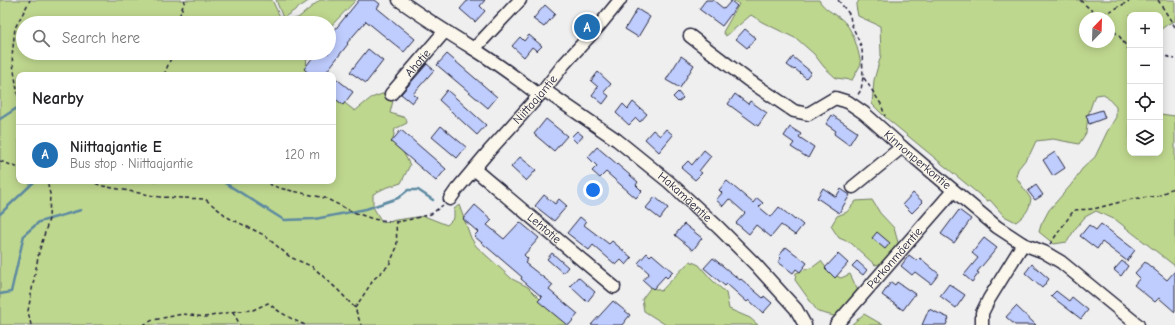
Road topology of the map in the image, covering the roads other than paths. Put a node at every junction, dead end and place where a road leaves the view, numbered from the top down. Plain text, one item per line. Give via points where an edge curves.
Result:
1 (399, 0) edge
2 (520, 0) edge
3 (620, 0) edge
4 (445, 31) junction
5 (690, 36) dead end
6 (474, 49) junction
7 (541, 93) junction
8 (391, 94) dead end
9 (902, 147) junction
10 (474, 170) junction
11 (852, 187) dead end
12 (953, 191) junction
13 (450, 199) road end
14 (1023, 244) junction
15 (614, 288) dead end
16 (805, 325) edge
17 (836, 325) edge
18 (982, 325) edge
19 (1138, 325) edge

1 - 4 street, Hakamäentie
2 - 6 street
3 - 7 street, Niittaajantie
4 - 6 street, Hakamäentie
4 - 8 street, Ahotie
5 - 9 street, Kinnonperkontie via 794,111 808,114 835,98 848,102
6 - 7 street, Hakamäentie
7 - 10 street, Niittaajantie
7 - 16 street, Hakamäentie via 617,140 669,182 755,264 796,309
9 - 11 street
9 - 12 street, Kinnonperkontie
10 - 13 street, Niittaajantie
10 - 15 street, Lehtotie
12 - 14 street, Kinnonperkontie via 996,227
12 - 17 street, Perkonmäentie
14 - 18 street via 984,308
14 - 19 street, Kinnonperkontie via 1061,262

